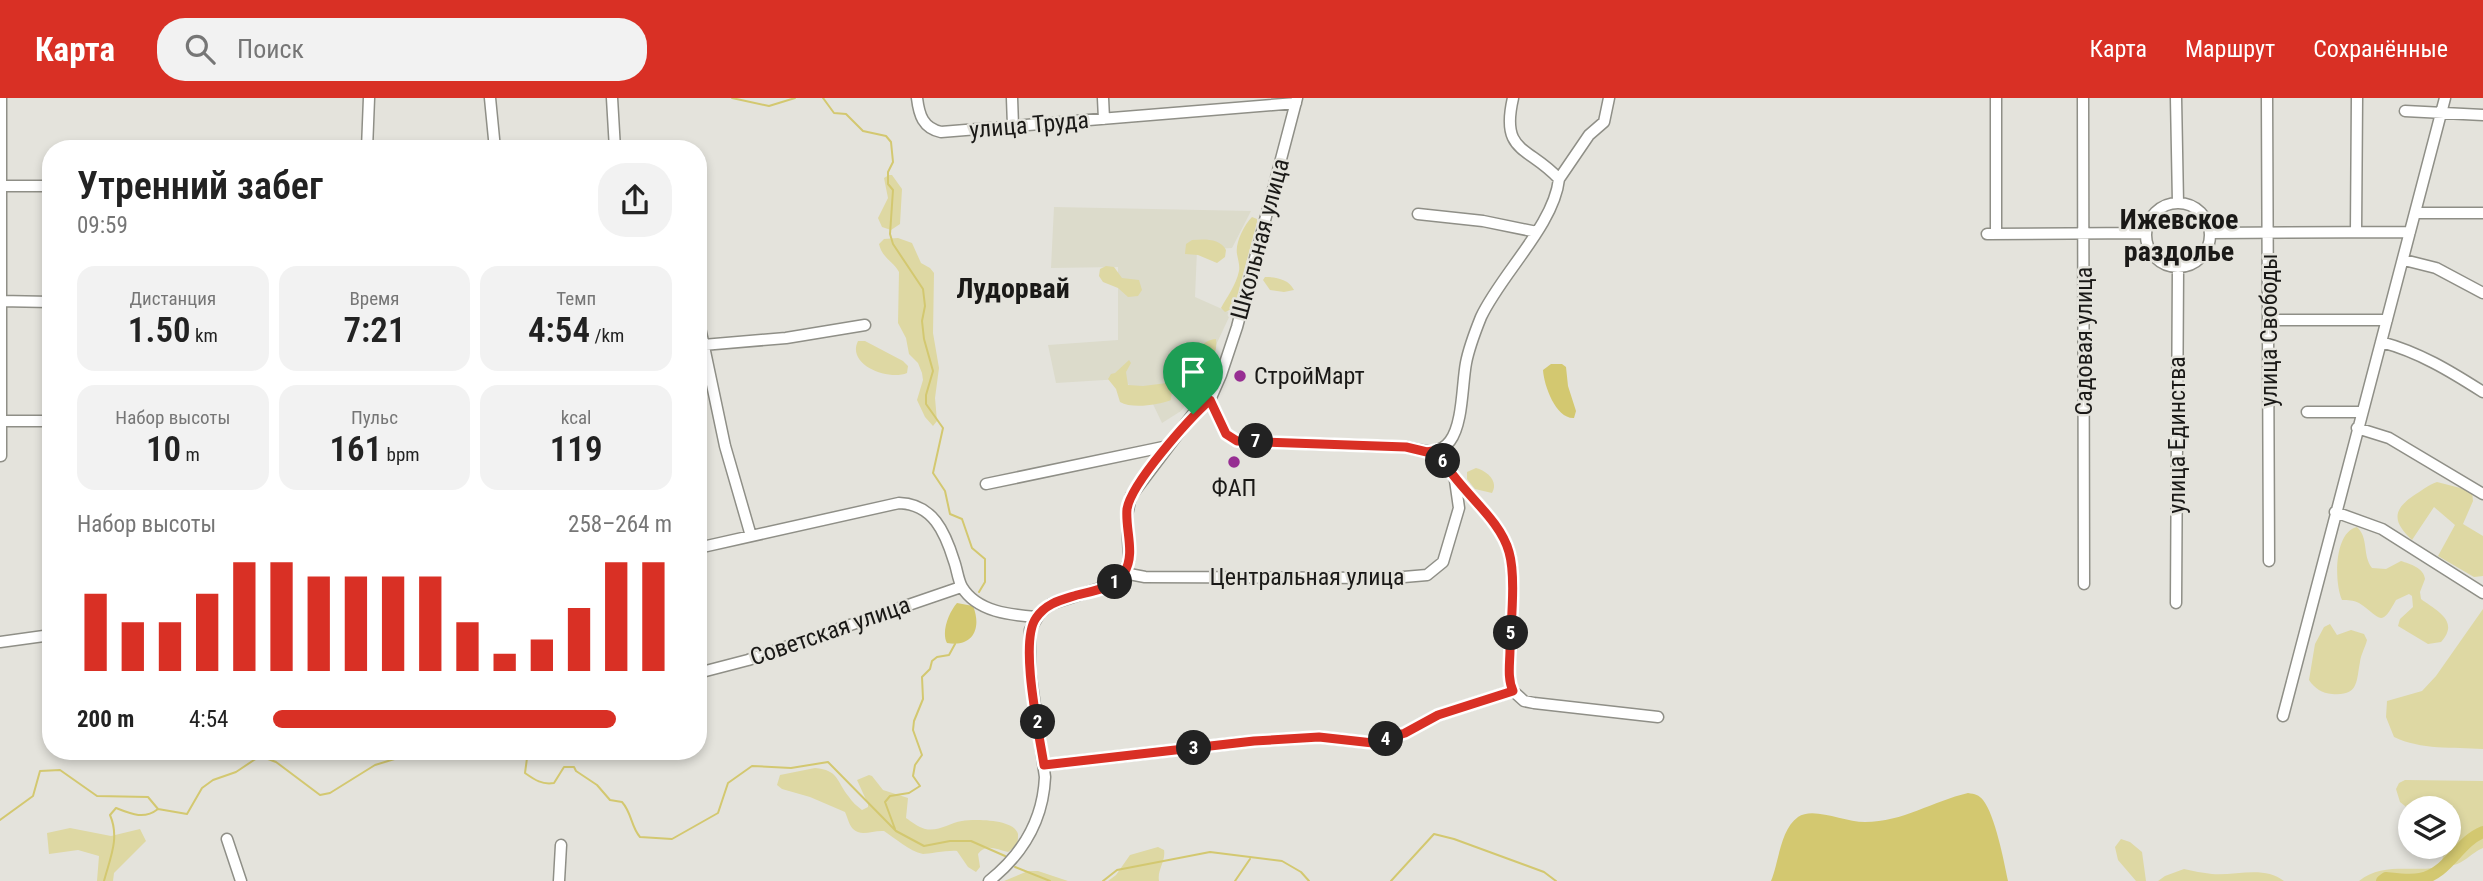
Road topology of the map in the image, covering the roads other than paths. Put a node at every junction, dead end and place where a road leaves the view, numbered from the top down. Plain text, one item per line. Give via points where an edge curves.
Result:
1 (1, 98) edge
2 (369, 98) edge
3 (490, 98) edge
4 (612, 98) edge
5 (917, 98) edge
6 (1012, 98) edge
7 (1103, 98) edge
8 (1513, 98) edge
9 (1609, 98) edge
10 (1996, 98) edge
11 (2083, 98) edge
12 (2176, 98) edge
13 (2267, 98) edge
14 (2357, 98) edge
15 (2445, 98) edge
16 (1296, 100) edge
17 (2406, 111) dead end
18 (2441, 115) junction
19 (2483, 115) edge
20 (1104, 119) junction
21 (1013, 126) junction
22 (367, 140) edge
23 (494, 140) edge
24 (614, 140) edge
25 (1559, 179) junction
26 (1, 186) edge
27 (42, 186) edge
28 (2178, 202) junction
29 (2483, 212) edge
30 (2415, 213) junction
31 (1418, 214) dead end
32 (1537, 232) junction
33 (2269, 232) junction
34 (2356, 232) junction
35 (2410, 232) junction
36 (2084, 233) junction
37 (2145, 233) junction
38 (2210, 233) junction
39 (2404, 260) junction
40 (2178, 267) junction
41 (2483, 293) edge
42 (1, 301) edge
43 (42, 302) edge
44 (2269, 320) junction
45 (2387, 320) junction
46 (865, 325) dead end
47 (2381, 342) junction
48 (707, 345) edge
49 (707, 363) edge
50 (2483, 392) edge
51 (1210, 400) junction
52 (2307, 412) dead end
53 (2362, 412) junction
54 (0, 421) edge
55 (42, 421) edge
56 (2357, 428) junction
57 (1169, 445) junction
58 (1438, 450) junction
59 (1, 456) edge
60 (1455, 480) junction
61 (986, 484) dead end
62 (2483, 494) edge
63 (2335, 512) junction
64 (751, 536) junction
65 (707, 546) edge
66 (2269, 561) dead end
67 (1124, 573) junction
68 (2084, 584) dead end
69 (961, 587) junction
70 (2483, 593) edge
71 (2176, 603) dead end
72 (1036, 617) junction
73 (42, 636) edge
74 (0, 642) edge
75 (707, 671) edge
76 (1513, 691) junction
77 (2283, 716) dead end
78 (1658, 717) dead end
79 (1044, 765) junction
80 (227, 839) dead end
81 (561, 845) dead end
82 (242, 881) edge
83 (559, 881) edge
84 (989, 881) edge

1 - 26 street
2 - 22 street
3 - 23 street
4 - 24 street
5 - 21 street, улица Труда via 930,130
6 - 21 street
7 - 20 street
8 - 25 street via 1508,126 1513,141
9 - 25 street via 1604,122 1589,135
10 - 36 street via 1991,234
11 - 36 street, Садовая улица
12 - 28 street
13 - 33 street, улица Свободы
14 - 34 street
15 - 18 street
16 - 20 street, улица Труда
16 - 51 street, Школьная улица via 1237,327
17 - 18 street
18 - 19 street
18 - 30 street
20 - 21 street, улица Труда
25 - 32 street
26 - 27 street
26 - 42 street
28 - 37 street via 2152,215
28 - 38 street via 2196,208
29 - 30 street
30 - 35 street
31 - 32 street
32 - 58 street via 1481,317 1466,360 1454,433
33 - 34 street
33 - 38 street
33 - 44 street, улица Свободы
34 - 35 street
35 - 39 street
36 - 37 street
36 - 68 street, Садовая улица
37 - 40 street via 2158,261
38 - 40 street via 2198,261
39 - 41 street via 2436,268
39 - 45 street
40 - 71 street, улица Единства
42 - 43 street
42 - 54 street
44 - 45 street
44 - 66 street, улица Свободы
45 - 47 street
46 - 48 street
47 - 50 street via 2409,349
47 - 53 street
49 - 64 street
51 - 57 street, Школьная улица
51 - 58 street via 1226,434 1237,441
52 - 53 street
53 - 56 street
54 - 55 street
54 - 59 street
56 - 62 street via 2389,438
56 - 63 street
57 - 61 street
57 - 67 street via 1129,502 1129,553
58 - 60 street
60 - 67 street, Центральная улица via 1459,508 1447,551 1443,562 1427,575 1145,577
60 - 76 street via 1494,525 1509,552 1509,676
63 - 70 street via 2382,529
63 - 77 street
64 - 65 street
64 - 69 street via 907,503 923,508 937,522
67 - 72 street via 1110,585 1051,604
69 - 72 street via 994,610
69 - 75 street, Советская улица
72 - 79 street via 1029,648
73 - 74 street
76 - 78 street via 1524,701 1544,705
76 - 79 street via 1438,715 1373,743 1319,737 1267,740
79 - 84 street via 1045,792 1034,829 1015,857
80 - 82 street
81 - 83 street

